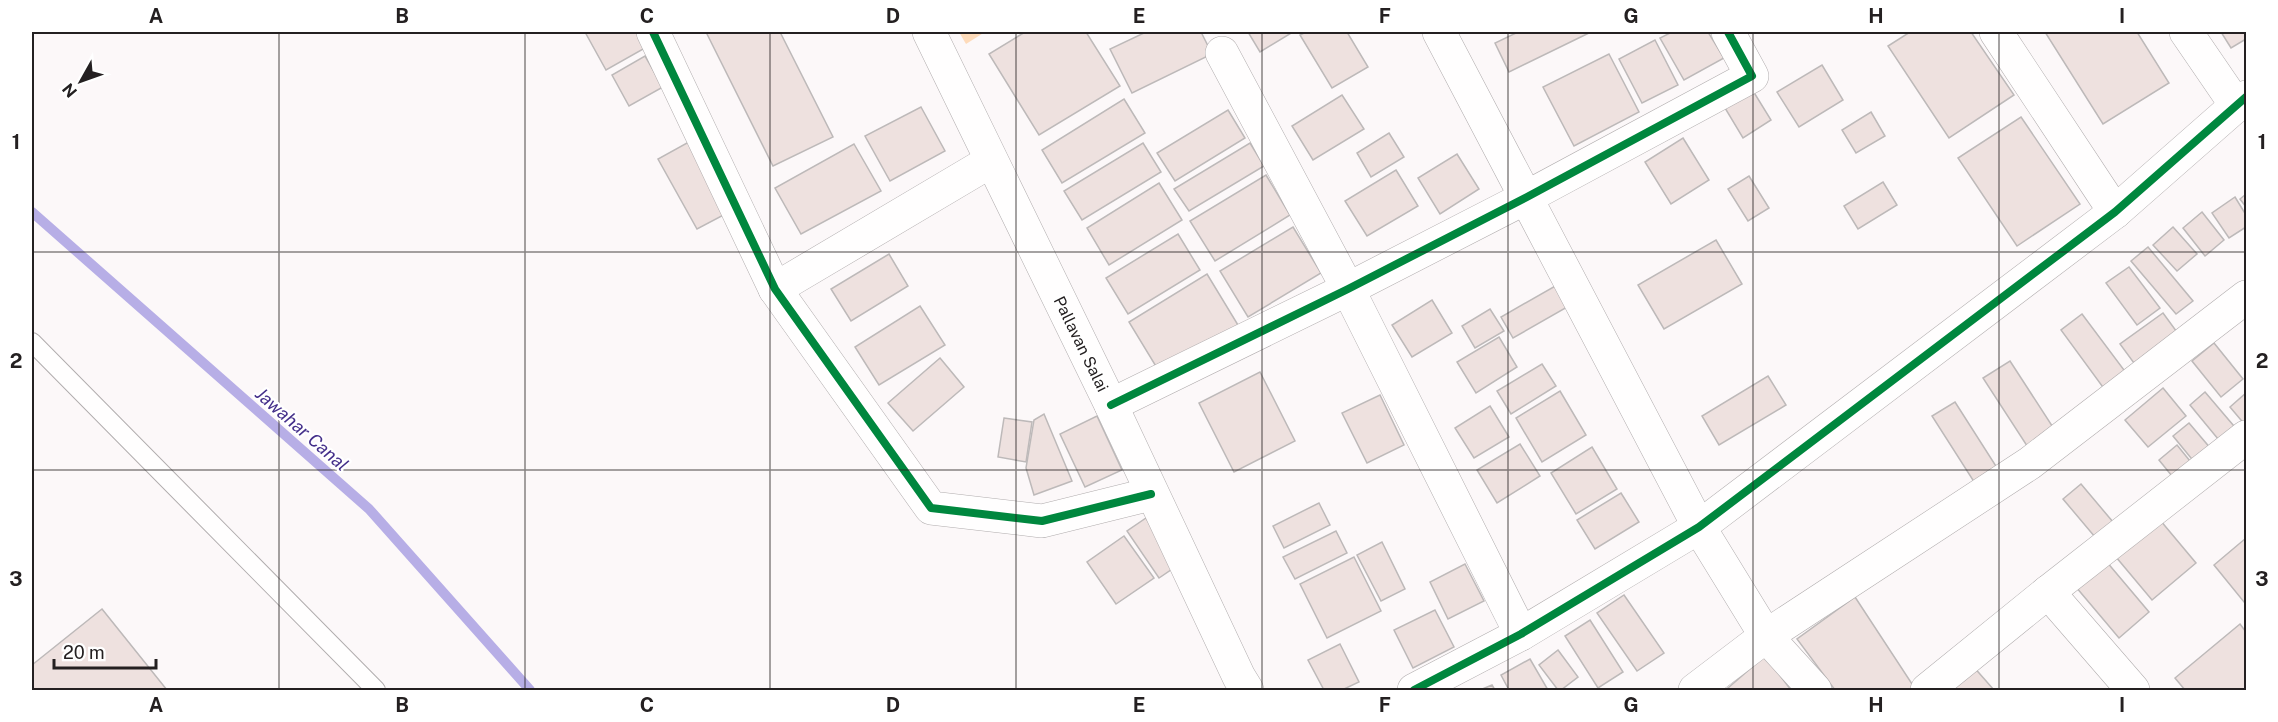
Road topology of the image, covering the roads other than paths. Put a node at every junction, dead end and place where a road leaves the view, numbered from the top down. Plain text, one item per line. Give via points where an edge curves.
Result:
1 (653, 32) edge
2 (929, 32) edge
3 (1439, 32) edge
4 (1728, 32) edge
5 (1996, 32) edge
6 (2186, 32) edge
7 (1222, 53) dead end
8 (2243, 106) edge
9 (991, 161) junction
10 (1527, 197) junction
11 (2115, 212) junction
12 (775, 289) junction
13 (1348, 290) junction
14 (2247, 297) edge
15 (32, 342) edge
16 (1111, 405) junction
17 (2247, 438) edge
18 (1151, 494) junction
19 (1700, 527) junction
20 (2048, 592) junction
21 (1521, 634) junction
22 (1766, 636) junction
23 (376, 690) edge
24 (1247, 690) edge
25 (1414, 690) edge
26 (1695, 690) edge
27 (1815, 690) edge
28 (1927, 690) edge
29 (2133, 690) edge

1 - 12 street
2 - 9 street, Pallavan Salai
3 - 10 street
4 - 10 street via 1752,76
5 - 11 street
6 - 8 street
7 - 13 street
8 - 11 street
9 - 12 street
9 - 16 street, Pallavan Salai
10 - 13 street
10 - 19 street
11 - 19 street
12 - 18 street via 931,508 1042,521
13 - 16 street
13 - 21 street
14 - 22 street via 2031,463
15 - 23 lane
16 - 18 street, Pallavan Salai
17 - 20 street
18 - 24 street, Pallavan Salai
19 - 21 street
19 - 22 street
20 - 28 street
20 - 29 street
21 - 25 street
22 - 26 street
22 - 27 street

